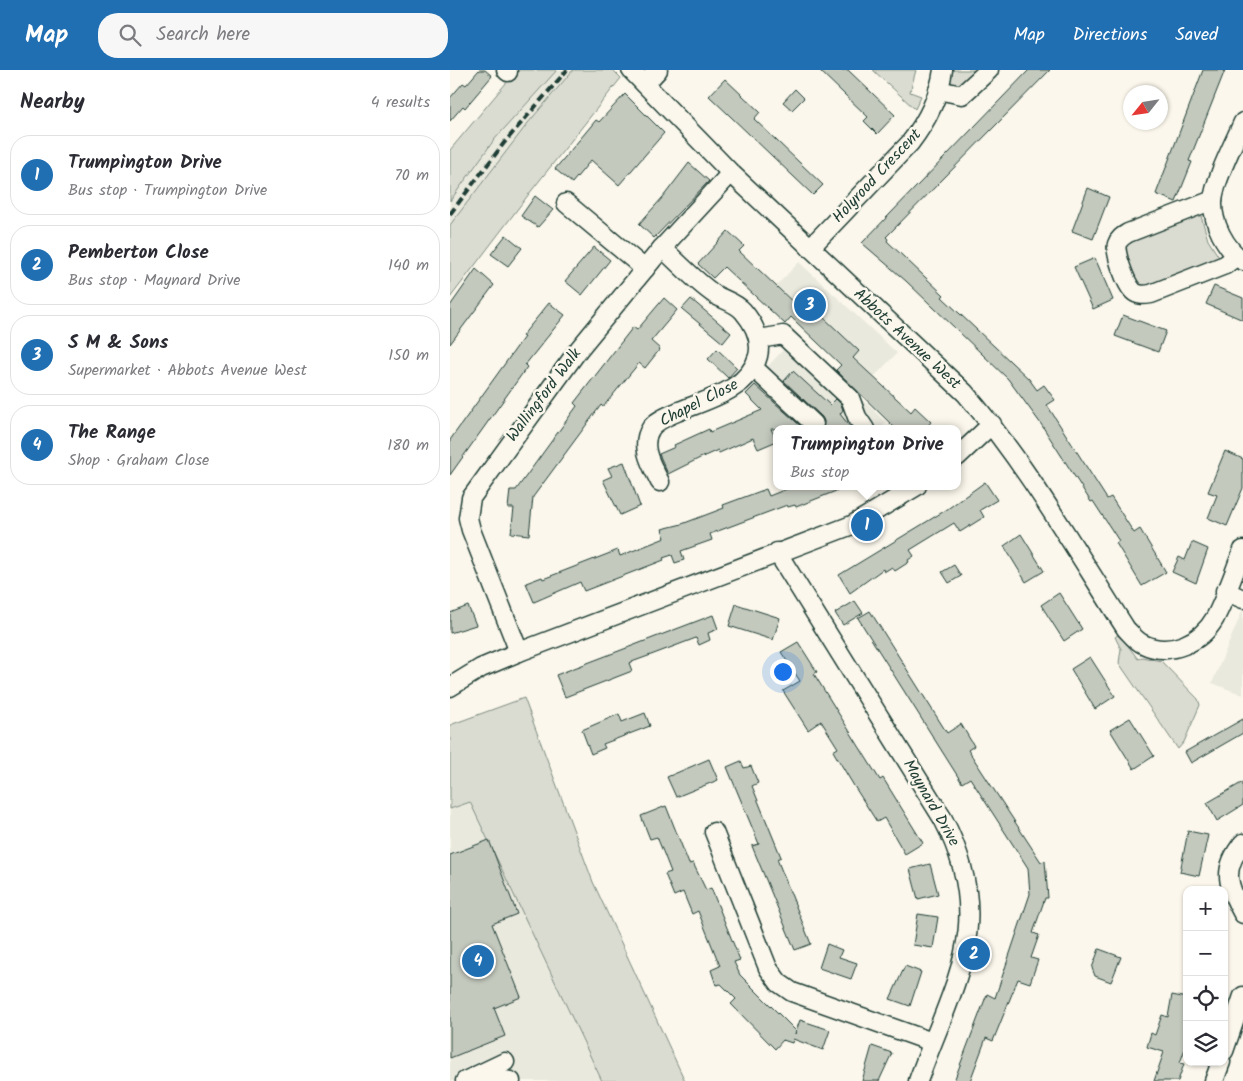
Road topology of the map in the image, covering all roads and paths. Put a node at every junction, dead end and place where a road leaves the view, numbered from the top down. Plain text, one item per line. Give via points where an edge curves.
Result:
1 (631, 70) edge
2 (658, 70) edge
3 (943, 70) edge
4 (989, 70) edge
5 (645, 84) junction
6 (938, 90) junction
7 (1243, 122) edge
8 (731, 173) junction
9 (1213, 200) junction
10 (566, 203) dead end
11 (662, 248) junction
12 (810, 248) junction
13 (1240, 258) edge
14 (645, 268) junction
15 (759, 339) junction
16 (754, 368) junction
17 (814, 424) dead end
18 (992, 424) junction
19 (863, 425) edge
20 (961, 453) edge
21 (660, 482) dead end
22 (909, 490) edge
23 (1243, 550) edge
24 (777, 552) junction
25 (1225, 591) junction
26 (1243, 599) edge
27 (519, 652) junction
28 (450, 687) edge
29 (714, 832) dead end
30 (1243, 843) edge
31 (1243, 914) edge
32 (1243, 996) edge
33 (1228, 1039) edge
34 (932, 1042) junction
35 (506, 1062) dead end
36 (1219, 1066) edge
37 (471, 1078) edge
38 (511, 1081) edge
39 (918, 1081) edge
40 (1214, 1081) edge

1 - 5 street, Abbots Avenue West
2 - 5 street
3 - 6 street, Holyrood Crescent
4 - 6 street via 962,95
5 - 8 street, Abbots Avenue West
6 - 12 street, Holyrood Crescent via 925,122 910,143
7 - 9 street
8 - 11 street, Wallingford Walk
8 - 12 street, Abbots Avenue West
9 - 13 street via 1220,233
9 - 13 street via 1119,239 1116,254 1128,283 1139,295 1152,294
10 - 14 street
11 - 14 street, Wallingford Walk
11 - 15 street via 706,288 742,309
12 - 18 street, Abbots Avenue West via 965,393
14 - 27 street, Wallingford Walk via 579,349 470,498 471,530
15 - 16 street, Chapel Close
15 - 19 street via 783,335 850,398
16 - 17 street
16 - 21 street, Chapel Close via 728,390 661,419 651,428 646,449
18 - 20 street
18 - 25 street, Abbots Avenue West via 1024,468 1126,629 1140,643 1163,651 1192,641 1206,630 1214,618
22 - 24 street via 852,525
23 - 25 street
24 - 27 street
24 - 34 street, Maynard Drive via 943,818 962,860 970,904 966,945 960,970
25 - 26 street
27 - 28 street via 481,668
29 - 34 street via 768,968 779,983 792,992
30 - 31 street via 1231,861 1229,872 1232,894
32 - 33 street
34 - 39 street, Maynard Drive
35 - 37 street
36 - 40 street
37 - 38 street

